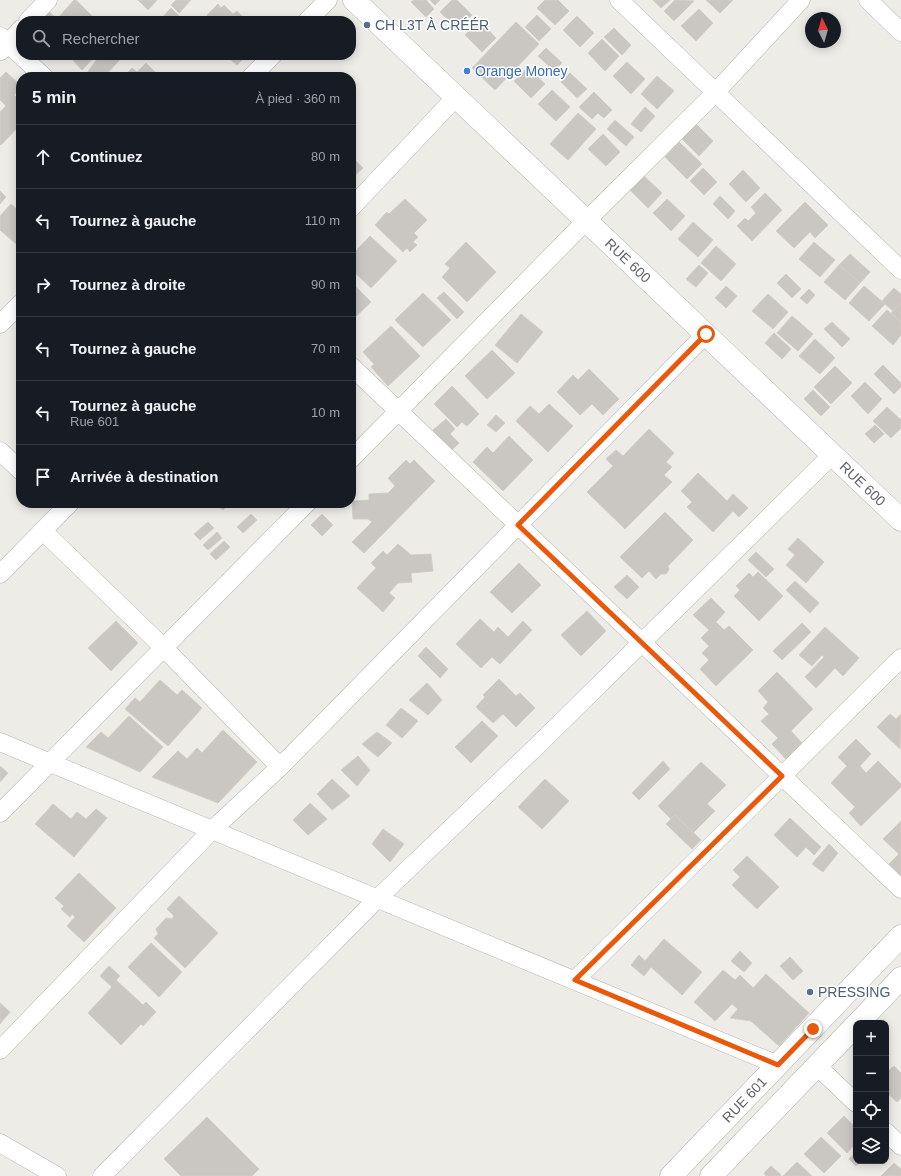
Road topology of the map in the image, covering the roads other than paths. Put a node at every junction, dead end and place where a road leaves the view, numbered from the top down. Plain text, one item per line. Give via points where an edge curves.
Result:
1 (48, 0) edge
2 (328, 0) edge
3 (354, 0) edge
4 (619, 0) edge
5 (801, 0) edge
6 (868, 0) edge
7 (33, 16) edge
8 (312, 16) edge
9 (901, 32) edge
10 (16, 33) edge
11 (3, 43) edge
12 (16, 54) edge
13 (24, 60) edge
14 (268, 60) edge
15 (38, 72) edge
16 (256, 72) edge
17 (715, 93) junction
18 (456, 97) junction
19 (356, 203) edge
20 (586, 221) junction
21 (901, 270) edge
22 (16, 308) edge
23 (0, 324) edge
24 (706, 334) junction
25 (356, 371) edge
26 (398, 411) junction
27 (0, 452) edge
28 (356, 454) edge
29 (832, 454) junction
30 (16, 466) edge
31 (60, 508) edge
32 (302, 508) edge
33 (901, 520) edge
34 (518, 525) junction
35 (43, 531) junction
36 (0, 574) edge
37 (642, 643) junction
38 (164, 648) junction
39 (901, 658) edge
40 (0, 742) edge
41 (50, 762) junction
42 (280, 767) junction
43 (782, 776) junction
44 (0, 813) edge
45 (212, 830) junction
46 (901, 889) edge
47 (378, 898) junction
48 (901, 936) edge
49 (901, 978) edge
50 (575, 980) junction
51 (861, 1020) edge
52 (853, 1028) edge
53 (0, 1050) edge
54 (778, 1065) junction
55 (817, 1066) junction
56 (853, 1100) edge
57 (889, 1135) edge
58 (0, 1143) edge
59 (901, 1146) edge
60 (57, 1176) edge
61 (102, 1176) edge
62 (671, 1176) edge
63 (711, 1176) edge

1 - 7 street
2 - 8 street
3 - 18 street, RUE 600
4 - 17 street
5 - 17 street
6 - 9 street
10 - 11 street
11 - 12 street
13 - 15 street
14 - 16 street
17 - 20 street
17 - 21 street
18 - 19 street
18 - 20 street, RUE 600
20 - 24 street, RUE 600
20 - 26 street
22 - 23 street
24 - 29 street, RUE 600
24 - 34 street
25 - 26 street
26 - 28 street
26 - 34 street
27 - 30 street
29 - 33 street, RUE 600
29 - 37 street
31 - 35 street
32 - 38 street
34 - 37 street
34 - 42 street
35 - 36 street
35 - 38 street
37 - 43 street
37 - 47 street
38 - 41 street
38 - 42 street
39 - 43 street
40 - 41 street
41 - 44 street
41 - 45 street
42 - 45 street
43 - 46 street
43 - 50 street
45 - 47 street
45 - 53 street
47 - 50 street
47 - 61 street
48 - 54 street, RUE 601
49 - 51 street, RUE 601
50 - 54 street
52 - 55 street, RUE 601
54 - 62 street, RUE 601
55 - 56 street
55 - 63 street, RUE 601
57 - 59 street
58 - 60 street

